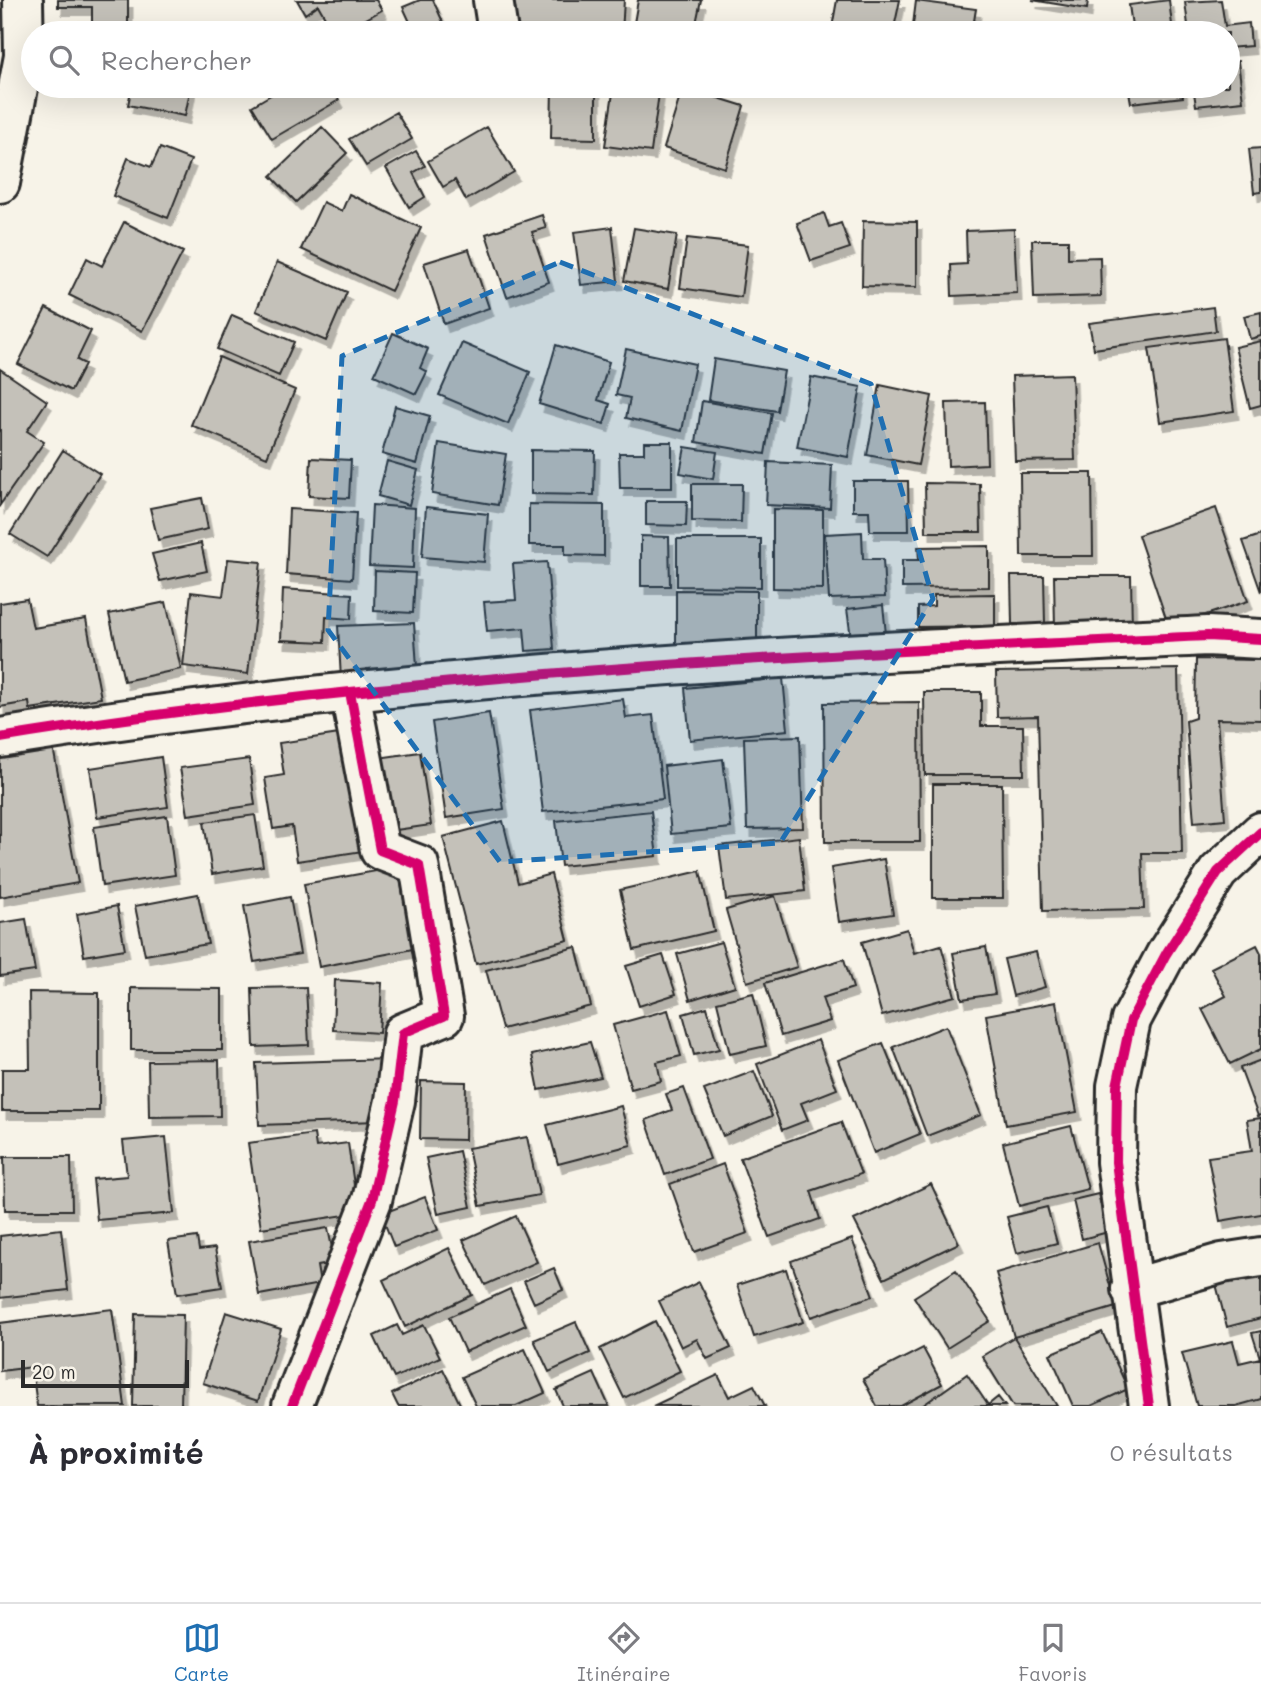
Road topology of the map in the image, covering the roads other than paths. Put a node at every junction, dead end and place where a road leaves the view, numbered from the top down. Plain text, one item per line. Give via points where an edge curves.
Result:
1 (23, 0) edge
2 (23, 21) edge
3 (21, 72) edge
4 (0, 183) edge
5 (1261, 639) edge
6 (351, 692) junction
7 (0, 737) edge
8 (1261, 832) edge
9 (1261, 1257) edge
10 (1131, 1289) junction
11 (292, 1406) edge
12 (1149, 1406) edge

1 - 2 street
3 - 4 street
5 - 6 street via 1193,637 679,663
6 - 7 street
6 - 11 street via 380,850 419,865 444,1016 403,1033 395,1101 372,1200
8 - 10 street via 1218,872 1131,1020 1117,1086 1116,1162
9 - 10 street
10 - 12 street

